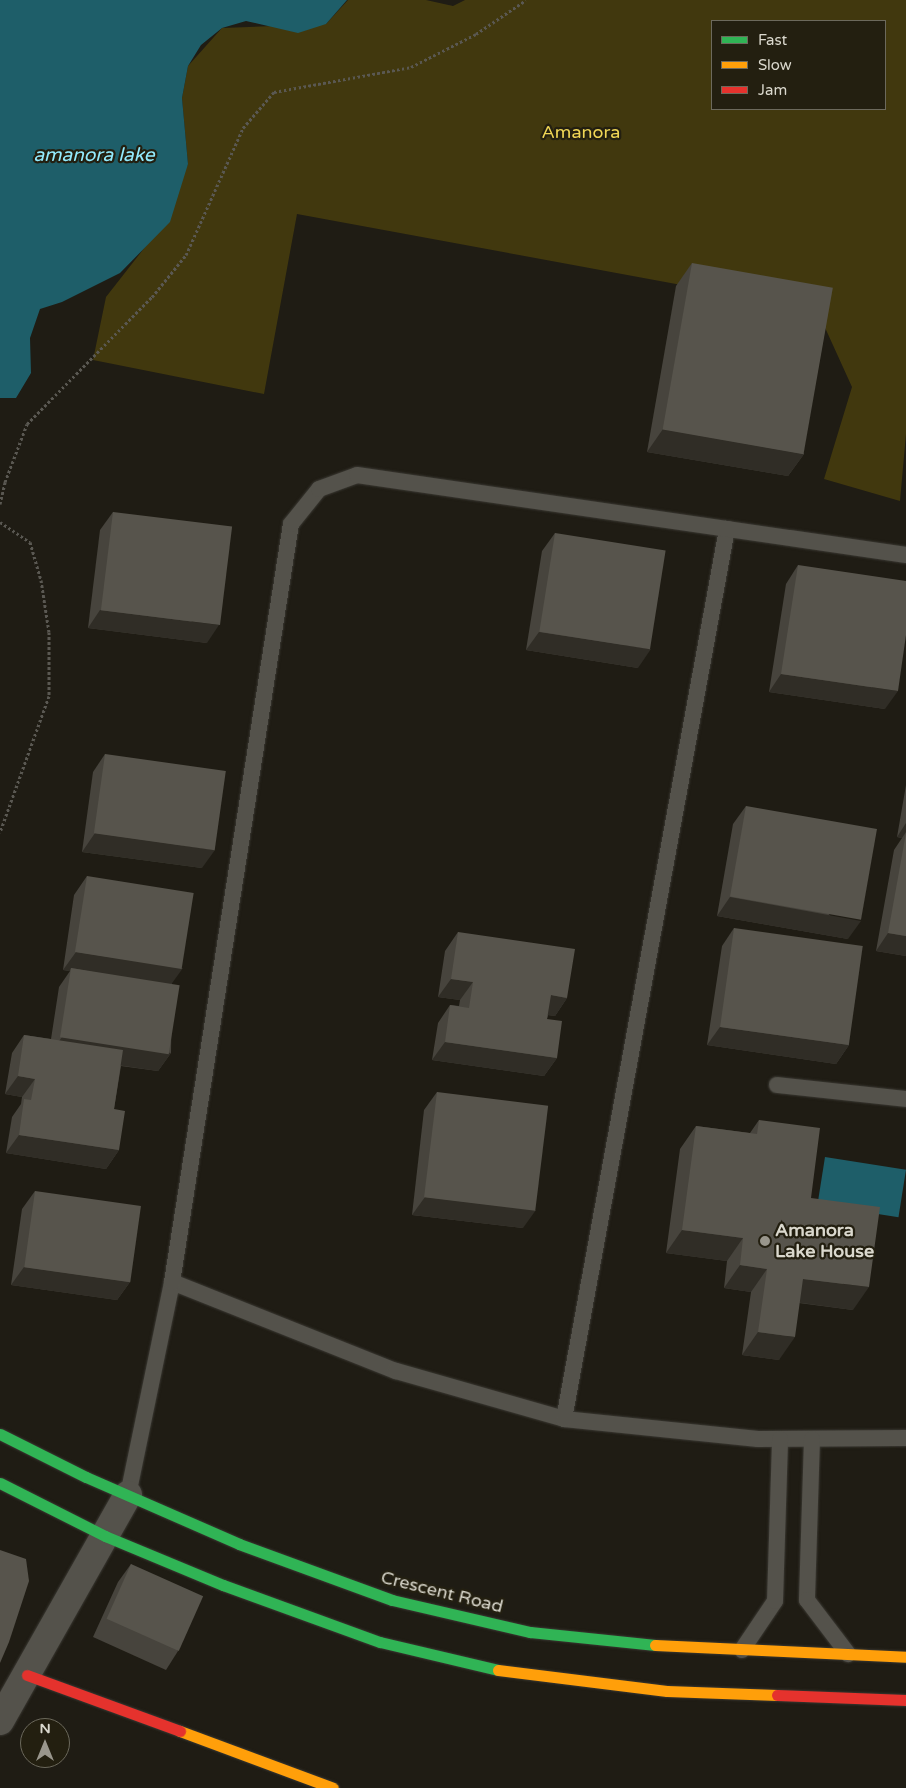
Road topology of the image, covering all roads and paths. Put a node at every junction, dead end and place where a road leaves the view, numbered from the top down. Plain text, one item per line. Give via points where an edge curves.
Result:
1 (526, 0) edge
2 (0, 504) edge
3 (0, 522) edge
4 (727, 529) junction
5 (906, 555) edge
6 (0, 832) edge
7 (777, 1085) dead end
8 (906, 1099) edge
9 (172, 1282) junction
10 (564, 1419) junction
11 (0, 1434) edge
12 (906, 1438) edge
13 (780, 1439) junction
14 (812, 1439) junction
15 (0, 1483) edge
16 (128, 1495) junction
17 (105, 1536) junction
18 (742, 1650) junction
19 (848, 1654) junction
20 (906, 1657) edge
21 (28, 1676) junction
22 (906, 1700) edge
23 (0, 1721) edge
24 (333, 1788) edge

1 - 2 path via 476,34 412,67 274,92 243,128 186,255 152,297 108,338 27,424
3 - 6 path via 30,542 41,580 49,632 49,696
4 - 5 lane
4 - 9 lane via 356,475 318,489 291,524
4 - 10 lane
7 - 8 lane
9 - 10 lane via 396,1371
9 - 16 lane
10 - 13 lane
11 - 16 main road, Crescent Road
12 - 14 lane
13 - 14 lane
13 - 18 lane via 775,1601
14 - 19 lane via 807,1600
15 - 17 main road
16 - 17 street
16 - 18 main road, Crescent Road via 239,1544 392,1600 530,1632 671,1648
17 - 21 street via 59,1612
17 - 22 main road via 222,1584 380,1642 522,1675 667,1691
18 - 19 main road, Crescent Road
19 - 20 main road, Crescent Road
21 - 23 street
21 - 24 main road

